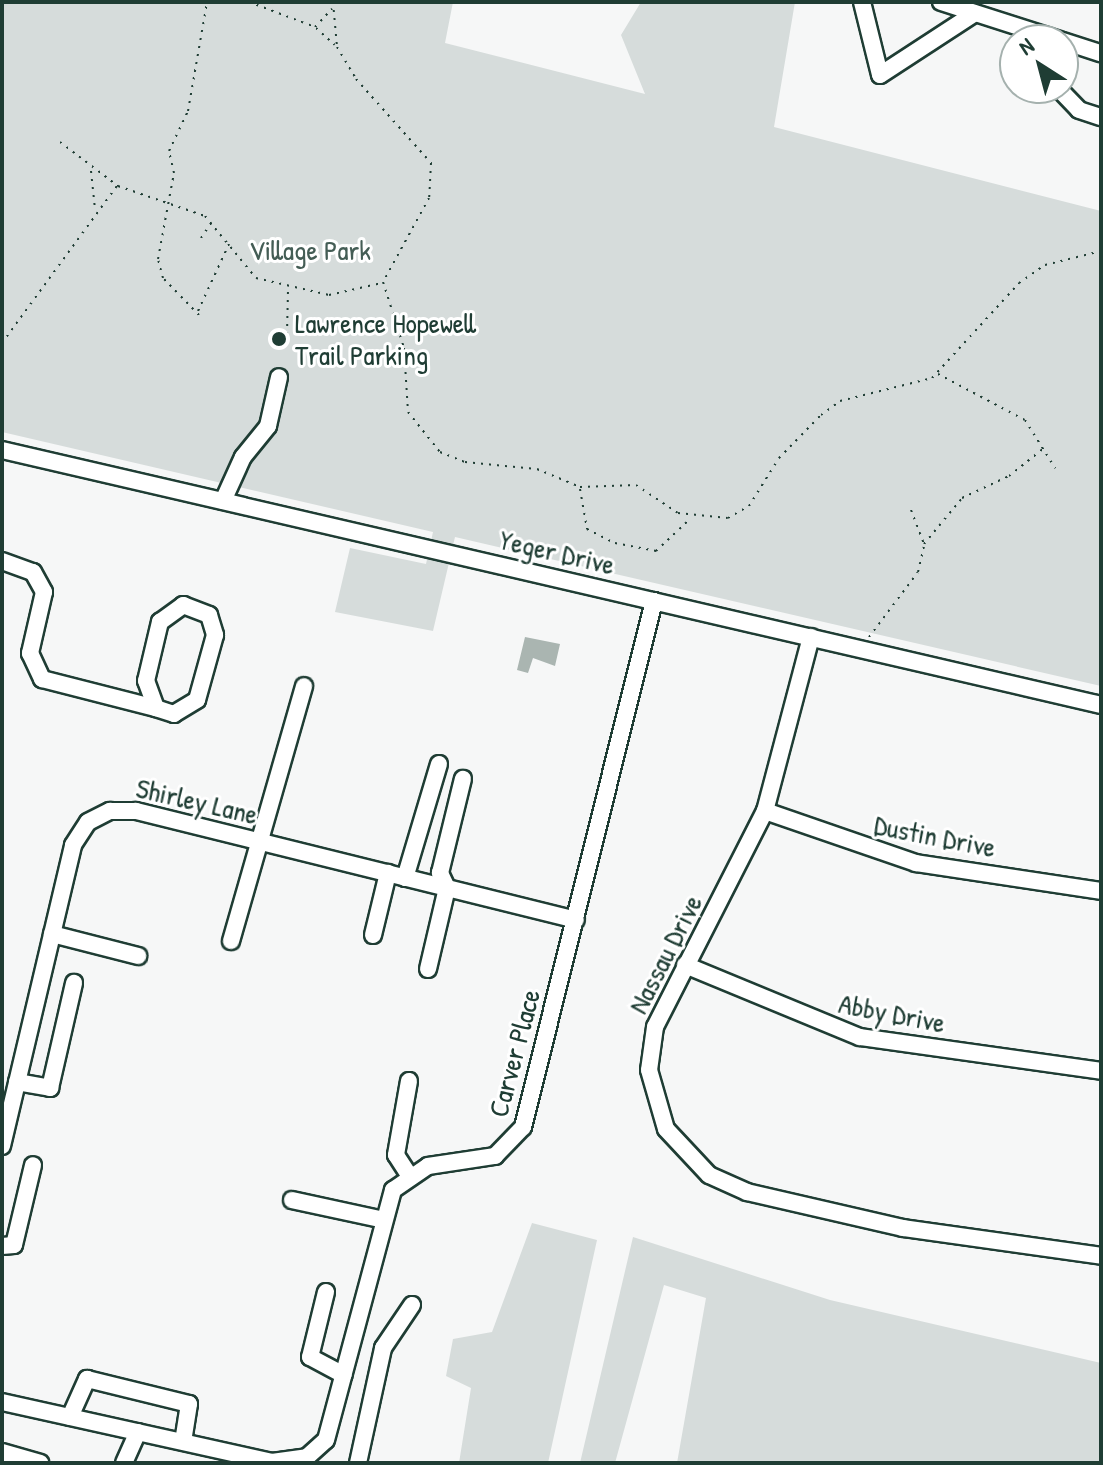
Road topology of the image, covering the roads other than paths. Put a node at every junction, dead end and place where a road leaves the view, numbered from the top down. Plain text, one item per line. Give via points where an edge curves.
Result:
1 (862, 2) edge
2 (941, 2) edge
3 (975, 13) junction
4 (1008, 24) edge
5 (1079, 46) edge
6 (1101, 53) edge
7 (1073, 104) edge
8 (1101, 117) edge
9 (279, 377) dead end
10 (2, 450) edge
11 (223, 501) junction
12 (2, 561) edge
13 (654, 601) junction
14 (811, 637) junction
15 (304, 686) dead end
16 (1101, 705) edge
17 (156, 708) junction
18 (439, 764) dead end
19 (463, 779) dead end
20 (765, 811) junction
21 (264, 843) junction
22 (388, 873) junction
23 (405, 878) junction
24 (447, 888) junction
25 (1101, 891) edge
26 (576, 920) junction
27 (52, 934) junction
28 (373, 935) dead end
29 (231, 941) dead end
30 (138, 956) dead end
31 (685, 965) junction
32 (428, 969) dead end
33 (74, 983) dead end
34 (1101, 1071) edge
35 (409, 1081) dead end
36 (17, 1082) junction
37 (2, 1146) edge
38 (33, 1165) dead end
39 (409, 1175) junction
40 (292, 1200) dead end
41 (380, 1219) junction
42 (2, 1246) edge
43 (1101, 1256) edge
44 (326, 1292) dead end
45 (412, 1305) dead end
46 (344, 1375) junction
47 (2, 1402) edge
48 (70, 1417) junction
49 (138, 1432) junction
50 (183, 1442) junction
51 (2, 1452) edge
52 (40, 1463) edge
53 (124, 1463) edge
54 (358, 1463) edge

1 - 3 street via 880,75
2 - 3 street
3 - 4 street
5 - 6 street
7 - 8 street
9 - 11 street via 268,426 243,457
10 - 11 street, Yeger Drive
11 - 13 street, Yeger Drive
12 - 17 street via 40,581 43,602 30,653 42,679
13 - 14 street, Yeger Drive
13 - 26 street, Carver Place
14 - 16 street, Yeger Drive
14 - 20 street, Nassau Drive
15 - 21 street
17 - 17 street via 183,712 197,700 215,635 201,609 174,608 160,622 146,681
18 - 23 street
19 - 24 street via 440,873
20 - 25 street, Dustin Drive via 916,863
20 - 31 street, Nassau Drive
21 - 22 street, Shirley Lane
21 - 27 street, Shirley Lane via 136,811 98,816 73,845
21 - 29 street
22 - 23 street, Shirley Lane
22 - 28 street
23 - 24 street, Shirley Lane
24 - 26 street, Shirley Lane
24 - 32 street
26 - 39 street, Carver Place via 516,1139 495,1156
27 - 30 street
27 - 36 street, Shirley Lane
31 - 34 street, Abby Drive via 860,1037
31 - 43 street, Nassau Drive via 655,1027 649,1070 666,1129 709,1175 747,1192 903,1228
33 - 36 street via 50,1088
35 - 39 street via 396,1155
36 - 37 street, Shirley Lane
38 - 42 street via 14,1245
39 - 41 street via 393,1190
40 - 41 street
41 - 46 street
44 - 46 street via 310,1357
45 - 54 street via 383,1348
46 - 50 street via 332,1428 307,1457 272,1462
47 - 48 street
48 - 49 street
48 - 50 street via 79,1384 101,1382 189,1404
49 - 50 street
49 - 53 street
51 - 52 street

